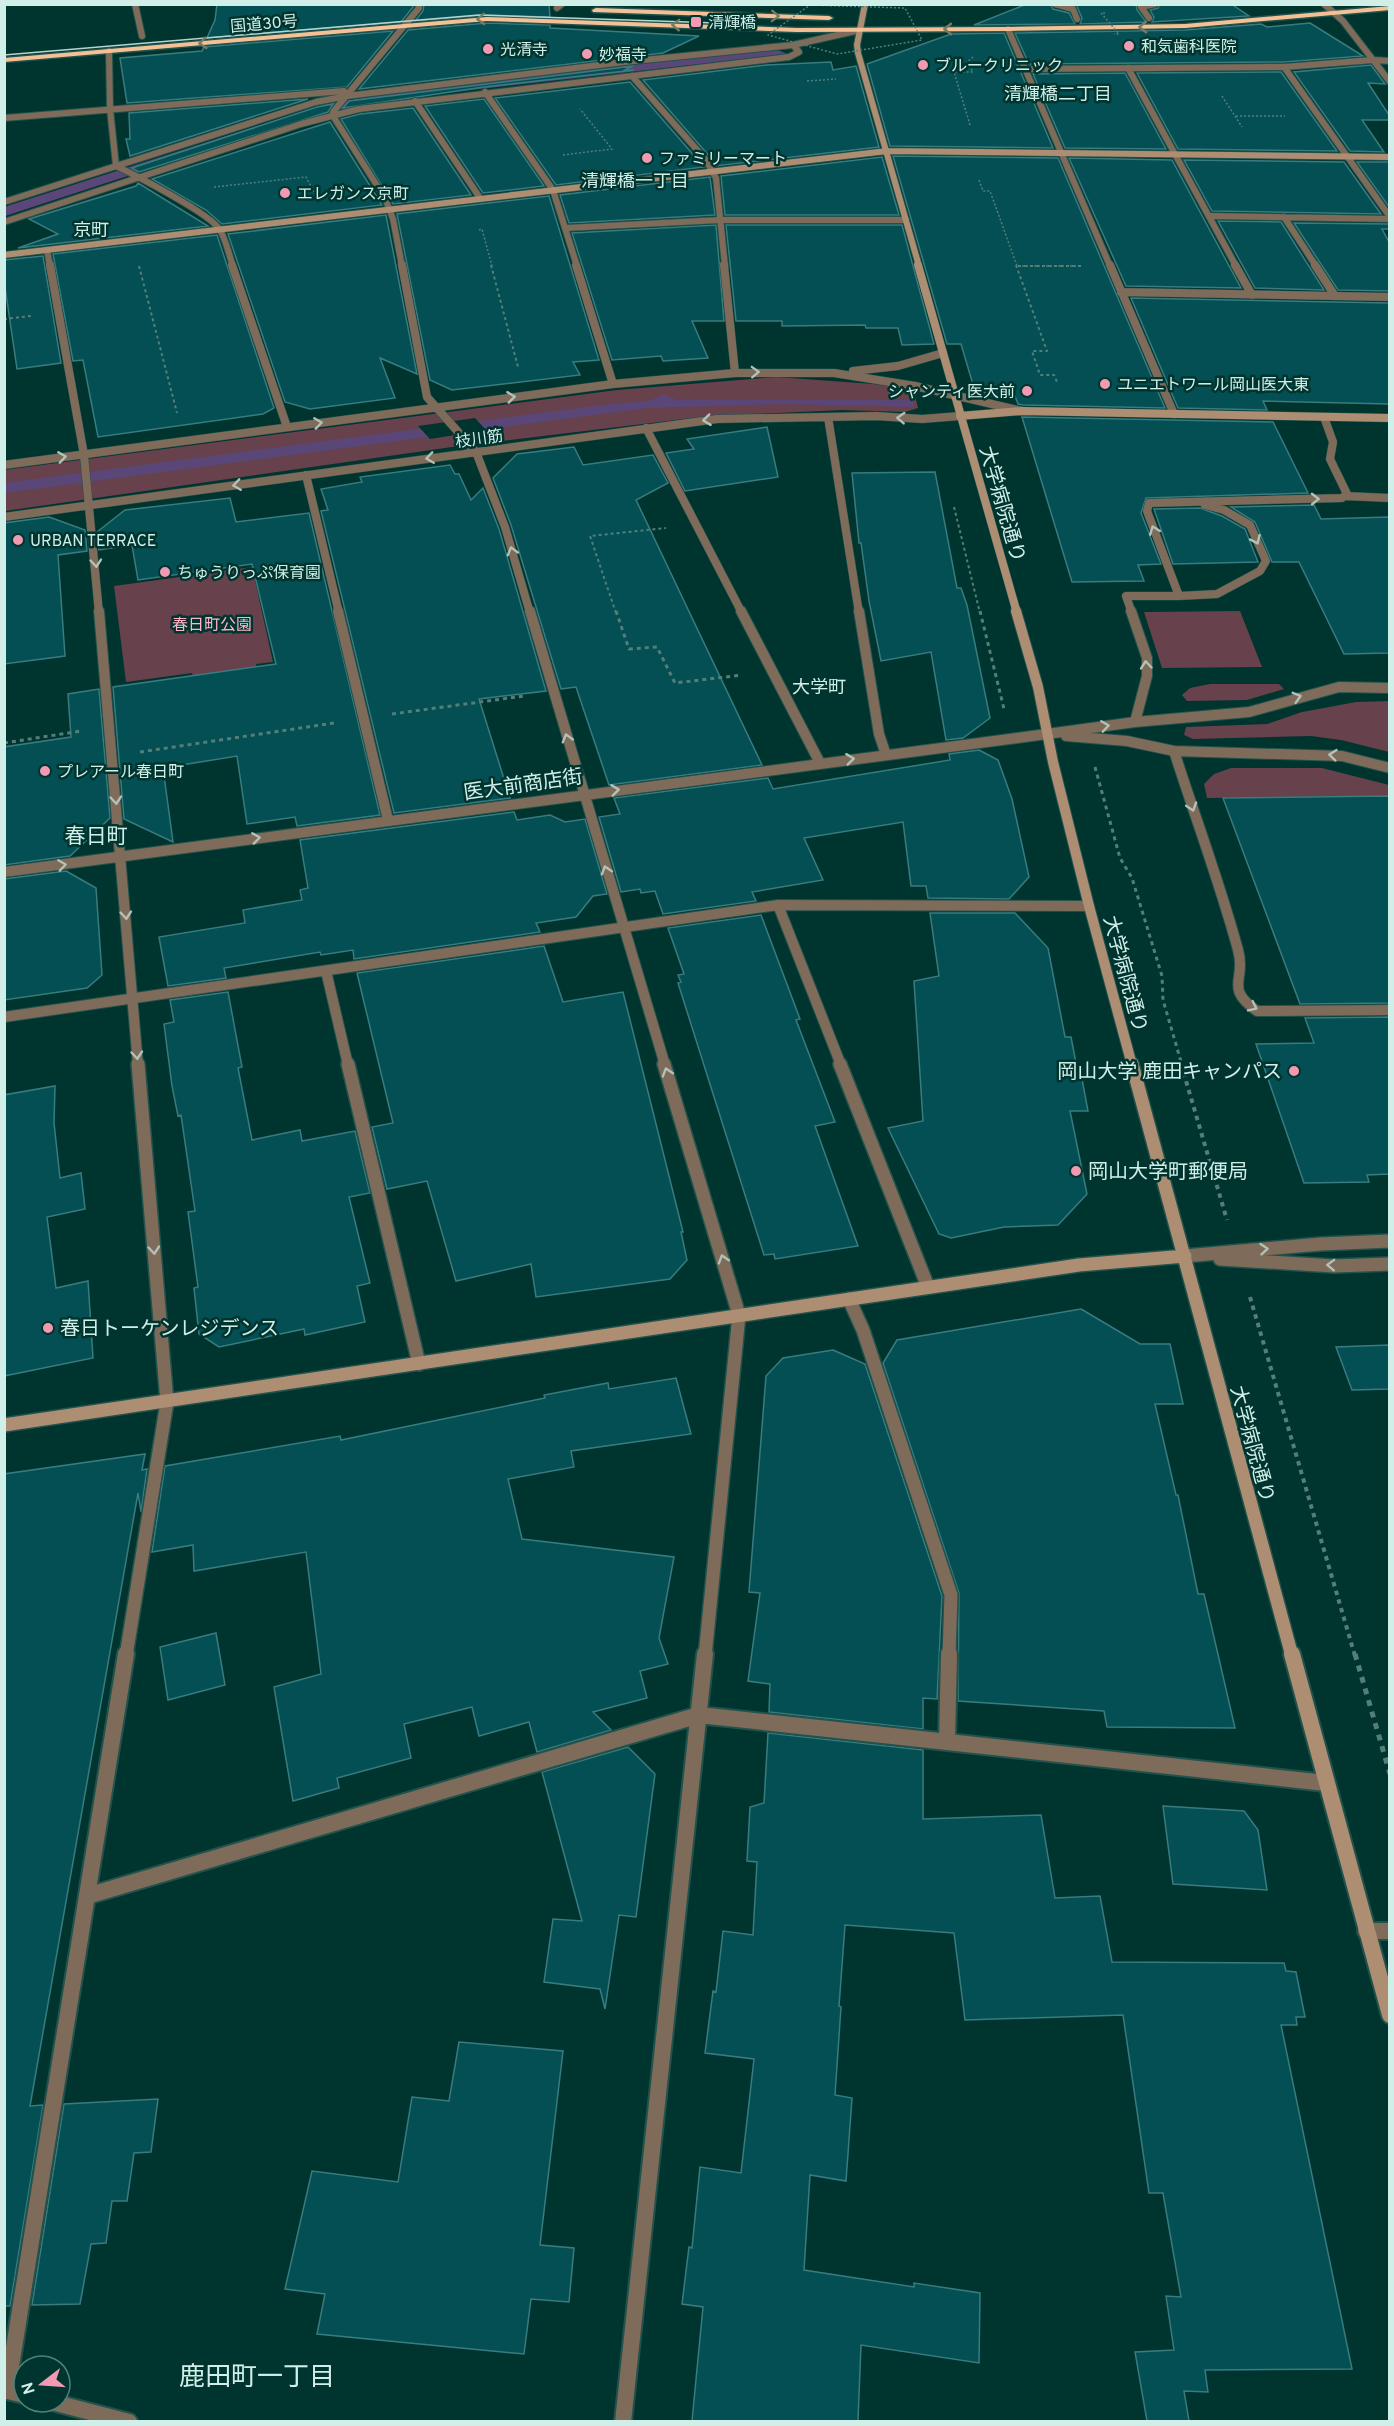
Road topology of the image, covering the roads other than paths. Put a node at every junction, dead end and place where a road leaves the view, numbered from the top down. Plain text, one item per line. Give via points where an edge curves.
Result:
1 (135, 4) edge
2 (866, 4) edge
3 (1055, 4) edge
4 (1155, 4) edge
5 (1340, 4) edge
6 (1325, 5) edge
7 (563, 7) edge
8 (417, 8) edge
9 (548, 8) dead end
10 (1389, 8) edge
11 (592, 9) dead end
12 (427, 11) dead end
13 (405, 13) dead end
14 (1335, 13) junction
15 (1149, 18) junction
16 (840, 19) dead end
17 (851, 19) dead end
18 (1077, 19) junction
19 (863, 20) junction
20 (874, 20) dead end
21 (886, 20) dead end
22 (406, 25) junction
23 (1008, 29) junction
24 (860, 30) junction
25 (154, 35) dead end
26 (142, 36) junction
27 (131, 37) dead end
28 (793, 45) junction
29 (109, 51) junction
30 (4, 60) edge
31 (1373, 60) junction
32 (1389, 61) edge
33 (1128, 68) junction
34 (1284, 68) junction
35 (1025, 69) junction
36 (632, 76) junction
37 (1389, 82) edge
38 (485, 92) junction
39 (346, 96) junction
40 (415, 101) junction
41 (110, 109) junction
42 (333, 114) junction
43 (4, 118) edge
44 (887, 151) junction
45 (1060, 152) junction
46 (1175, 154) junction
47 (1346, 156) junction
48 (1389, 157) edge
49 (116, 167) junction
50 (713, 171) junction
51 (138, 176) junction
52 (553, 190) junction
53 (480, 198) junction
54 (4, 202) edge
55 (390, 209) junction
56 (1209, 216) junction
57 (1284, 217) junction
58 (1389, 218) edge
59 (720, 220) junction
60 (906, 220) junction
61 (4, 222) edge
62 (567, 228) junction
63 (220, 229) junction
64 (47, 250) junction
65 (4, 255) edge
66 (1121, 292) junction
67 (1252, 295) junction
68 (1335, 296) junction
69 (1389, 297) edge
70 (943, 353) junction
71 (735, 373) junction
72 (834, 374) junction
73 (613, 384) junction
74 (954, 395) junction
75 (435, 407) junction
76 (1022, 411) junction
77 (1174, 414) junction
78 (960, 416) junction
79 (828, 417) junction
80 (1324, 417) junction
81 (1389, 418) edge
82 (287, 427) junction
83 (646, 428) junction
84 (476, 452) junction
85 (84, 454) junction
86 (4, 465) edge
87 (306, 475) junction
88 (1345, 496) junction
89 (1389, 498) edge
90 (1192, 501) junction
91 (90, 505) junction
92 (4, 517) edge
93 (1179, 596) junction
94 (1389, 688) edge
95 (1135, 722) junction
96 (1047, 734) junction
97 (1174, 751) junction
98 (886, 755) junction
99 (820, 763) junction
100 (1389, 768) edge
101 (583, 794) junction
102 (388, 820) junction
103 (121, 857) junction
104 (4, 872) edge
105 (778, 905) junction
106 (1089, 906) junction
107 (623, 926) junction
108 (326, 971) junction
109 (132, 997) junction
110 (1389, 1010) edge
111 (4, 1017) edge
112 (1389, 1241) edge
113 (1185, 1256) junction
114 (1389, 1264) edge
115 (927, 1287) junction
116 (849, 1299) junction
117 (739, 1315) junction
118 (419, 1364) junction
119 (167, 1402) junction
120 (4, 1425) edge
121 (699, 1715) junction
122 (947, 1742) junction
123 (1326, 1783) junction
124 (87, 1896) junction
125 (1366, 1931) junction
126 (1389, 1931) edge
127 (1389, 2015) edge
128 (18, 2354) edge
129 (72, 2407) edge
130 (129, 2421) edge
131 (622, 2421) edge

1 - 26 street
2 - 19 street, 大学病院通り
3 - 18 street via 1073,9
4 - 15 street via 1141,7
5 - 6 highway
6 - 14 street
6 - 15 highway
7 - 9 highway
8 - 12 highway
8 - 13 highway
8 - 22 street
10 - 14 highway, 国道30号
11 -> 16 highway
14 -> 23 highway, 国道30号 via 1185,26
14 - 31 street
15 - 18 highway
17 - 19 highway
18 - 21 highway
19 - 20 highway
19 - 24 street, 大学病院通り
24 -> 22 highway, 国道30号 via 506,19
22 -> 29 highway, 国道30号
22 - 39 street
23 -> 24 highway, 国道30号
23 - 35 street
24 - 28 street
24 - 44 street, 大学病院通り via 858,53
25 - 26 highway
26 - 27 highway
28 - 36 street via 799,52 789,57
28 - 39 street
29 - 30 highway, 国道30号
29 - 41 street
31 - 32 street
31 - 34 street
31 - 37 street
33 - 34 street
33 - 35 street
33 - 46 street
34 - 47 street
35 - 45 street
36 - 38 street
36 - 50 street
38 - 40 street
38 - 52 street
39 - 41 street via 275,95
39 - 42 street
39 - 49 street via 316,102
40 - 42 street
40 - 53 street
41 - 43 street
41 - 49 street
42 - 51 street
42 - 55 street
44 - 45 street
44 - 50 street
44 - 60 street, 大学病院通り
45 - 46 street
45 - 66 street
46 - 47 street
46 - 56 street
47 - 48 street
47 - 58 street
49 - 51 street
49 - 54 street
50 - 52 street
50 - 59 street
51 - 61 street
51 - 63 street
52 - 53 street
52 - 62 street
53 - 55 street
55 - 63 street
55 - 75 street via 424,387
56 - 57 street
56 - 67 street
57 - 58 street
57 - 68 street
59 - 60 street
59 - 62 street
59 - 71 street
60 - 70 street, 大学病院通り
62 - 73 street
63 - 64 street
63 - 82 street
64 - 65 street
64 - 85 street
66 - 67 street
66 - 77 street
67 - 68 street
68 - 69 street
70 - 72 street via 898,366
70 - 74 street, 大学病院通り
71 -> 72 street
71 - 73 street
72 - 74 street
75 -> 73 street
74 - 76 street
74 - 78 street, 大学病院通り
82 -> 75 street
75 - 84 street
76 - 77 street
76 - 78 street
77 - 80 street
78 -> 79 street, 枝川筋
78 - 96 street, 大学病院通り via 1038,687
79 -> 83 street, 枝川筋 via 717,419
79 - 98 street via 879,734
80 - 81 street
80 - 88 street via 1333,442 1330,459
82 - 85 street
83 - 84 street, 枝川筋
83 - 99 street
84 -> 87 street, 枝川筋
101 -> 84 street via 505,527
86 -> 85 street
85 - 91 street
87 -> 91 street, 枝川筋
87 - 102 street
88 - 89 street
90 -> 88 street
93 -> 90 street via 1147,511 1149,503
90 -> 93 street via 1224,510 1250,525 1266,561 1260,571 1217,594
91 - 92 street, 枝川筋
91 -> 103 street
95 -> 93 street via 1147,676 1147,658 1126,596
95 -> 94 street via 1249,712 1339,687
96 -> 95 street
96 - 97 street via 1127,741
96 - 98 street, 医大前商店街
96 - 106 street, 大学病院通り
100 -> 97 street via 1320,754
97 -> 110 street via 1235,939 1240,961 1236,989 1244,1002 1257,1011
99 -> 98 street, 医大前商店街
101 -> 99 street, 医大前商店街
101 - 102 street, 医大前商店街
107 -> 101 street
103 -> 102 street, 医大前商店街
104 -> 103 street, 医大前商店街
103 -> 109 street
105 - 106 street
105 - 107 street
105 - 115 street
106 - 113 street, 大学病院通り
107 - 108 street
117 -> 107 street
108 - 109 street
108 - 118 street
109 - 111 street
109 -> 119 street
113 -> 112 street
114 -> 113 street via 1334,1266
113 - 115 street via 1079,1265
113 - 123 street, 大学病院通り
115 - 116 street
116 - 117 street
116 - 122 street via 863,1330 951,1595
117 - 118 street
117 - 121 street
118 - 119 street
119 - 120 street
119 - 124 street
121 - 122 street
121 - 124 street
121 - 131 street
122 - 123 street
123 - 125 street, 大学病院通り
124 - 128 street
125 - 126 street
125 - 127 street, 大学病院通り
129 - 130 street

